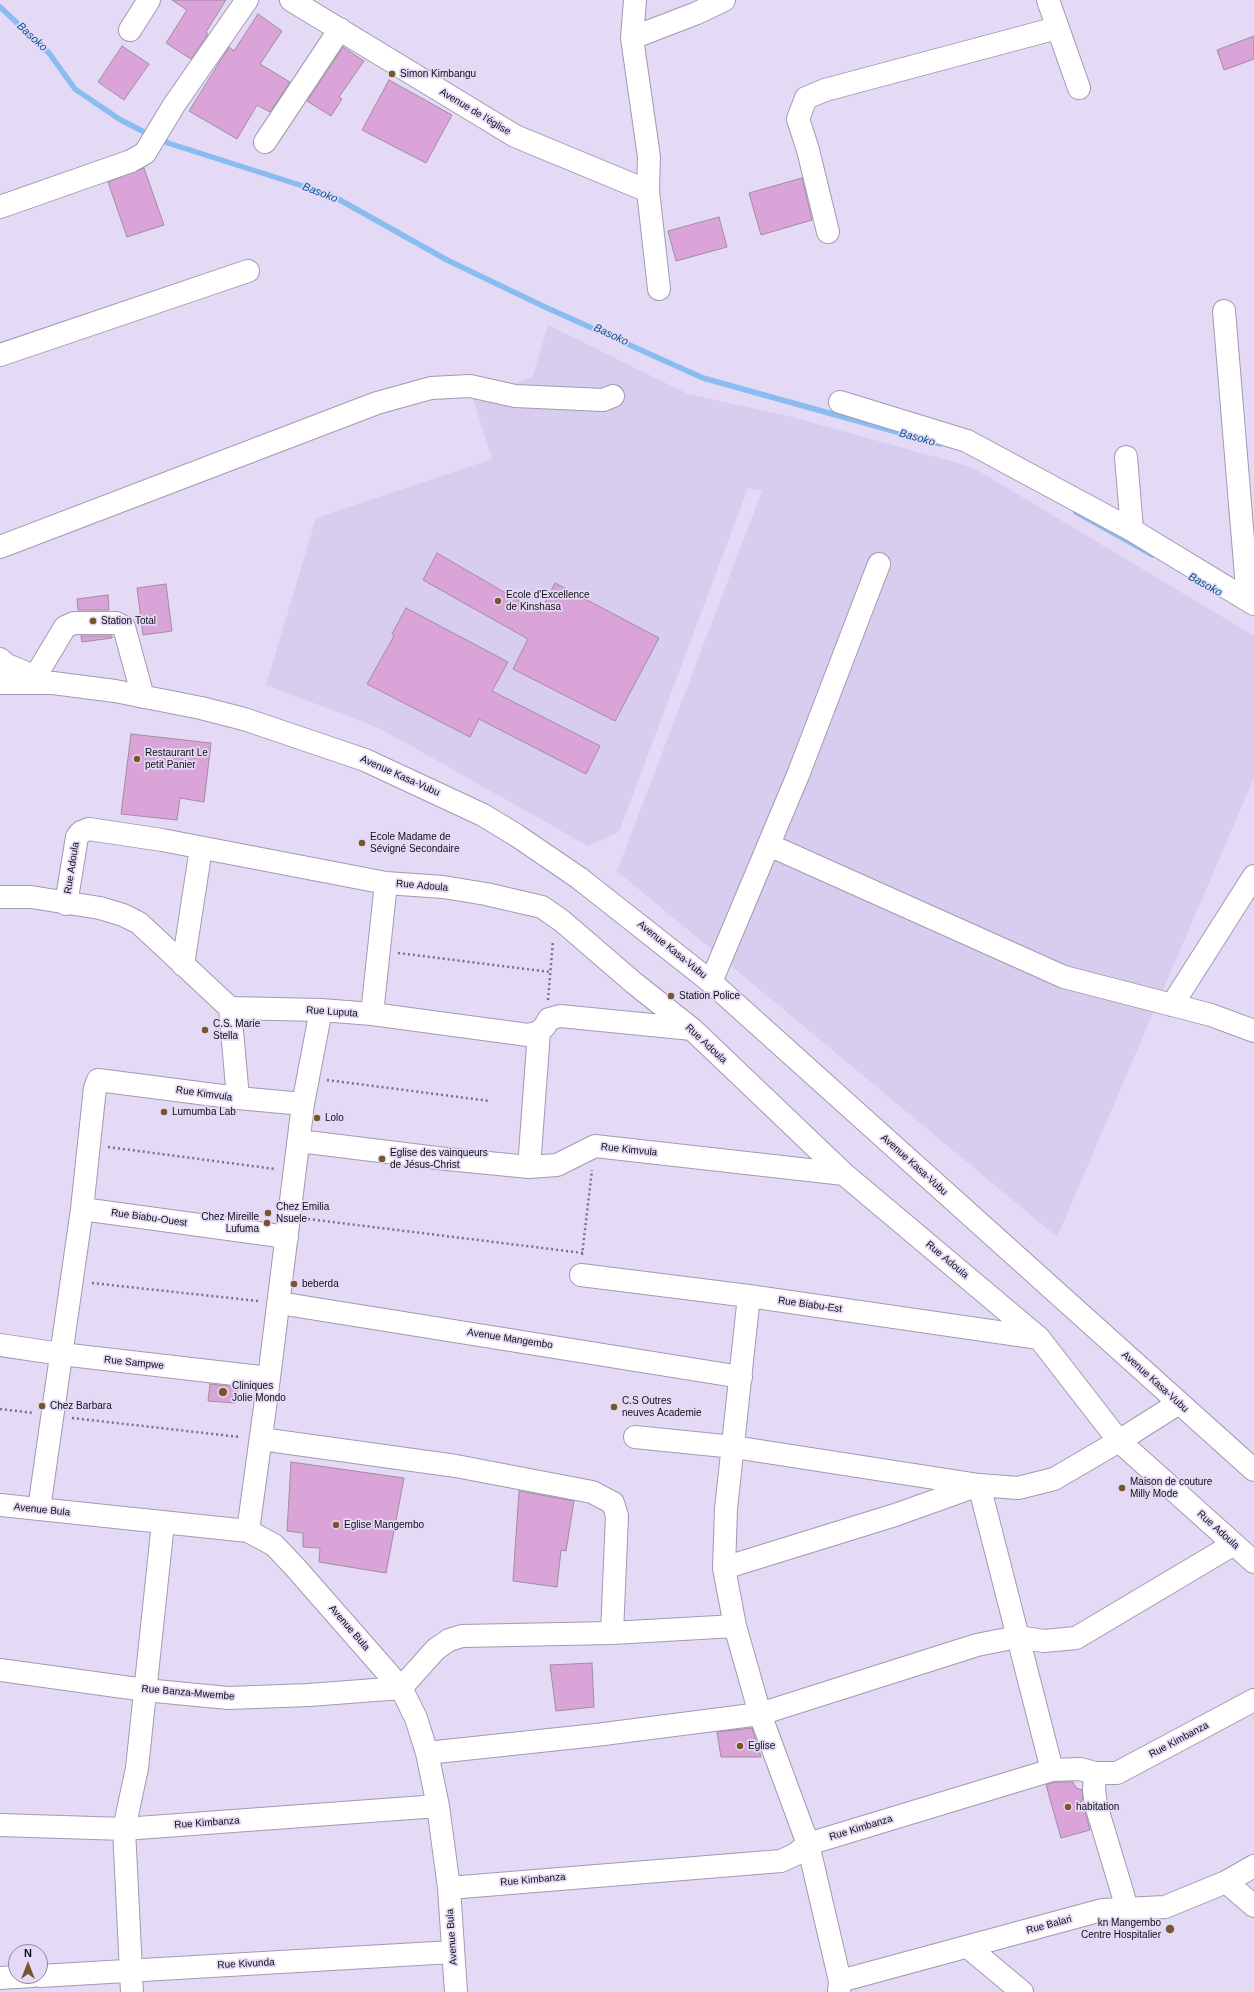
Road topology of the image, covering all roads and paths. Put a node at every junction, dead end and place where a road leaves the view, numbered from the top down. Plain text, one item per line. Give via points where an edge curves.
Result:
1 (150, 0) edge
2 (247, 0) edge
3 (292, 0) edge
4 (635, 0) edge
5 (724, 0) edge
6 (1048, 0) edge
7 (1057, 28) junction
8 (340, 29) junction
9 (130, 30) dead end
10 (632, 38) junction
11 (1079, 88) dead end
12 (265, 142) dead end
13 (648, 191) junction
14 (0, 207) edge
15 (828, 232) dead end
16 (248, 271) dead end
17 (658, 289) dead end
18 (1224, 311) dead end
19 (0, 355) edge
20 (613, 396) dead end
21 (840, 402) dead end
22 (1126, 457) dead end
23 (1132, 530) junction
24 (0, 547) edge
25 (880, 564) dead end
26 (1251, 602) edge
27 (0, 659) edge
28 (44, 680) junction
29 (0, 683) edge
30 (143, 697) junction
31 (769, 845) junction
32 (201, 848) junction
33 (1254, 876) edge
34 (386, 883) junction
35 (0, 897) edge
36 (66, 904) junction
37 (562, 921) junction
38 (380, 950) junction
39 (183, 965) junction
40 (550, 972) junction
41 (711, 982) junction
42 (1172, 1005) junction
43 (230, 1008) junction
44 (321, 1010) junction
45 (372, 1014) junction
46 (542, 1029) junction
47 (692, 1029) junction
48 (1254, 1031) edge
49 (308, 1078) junction
50 (238, 1098) junction
51 (490, 1101) dead end
52 (303, 1104) junction
53 (300, 1141) junction
54 (89, 1145) junction
55 (595, 1146) junction
56 (530, 1167) junction
57 (296, 1172) junction
58 (844, 1174) junction
59 (82, 1209) junction
60 (288, 1227) junction
61 (583, 1253) junction
62 (581, 1275) joint
63 (72, 1281) junction
64 (749, 1296) junction
65 (279, 1303) junction
66 (1039, 1338) junction
67 (0, 1345) edge
68 (61, 1354) junction
69 (741, 1376) junction
70 (269, 1378) junction
71 (1179, 1403) junction
72 (0, 1409) edge
73 (52, 1416) junction
74 (635, 1437) dead end
75 (261, 1439) junction
76 (1119, 1441) junction
77 (734, 1447) junction
78 (1254, 1470) edge
79 (979, 1485) junction
80 (0, 1505) edge
81 (39, 1510) junction
82 (163, 1523) junction
83 (248, 1531) junction
84 (1234, 1544) junction
85 (1254, 1562) edge
86 (724, 1568) junction
87 (735, 1626) junction
88 (612, 1633) junction
89 (1017, 1637) junction
90 (0, 1670) edge
91 (401, 1688) junction
92 (145, 1690) junction
93 (1254, 1700) edge
94 (760, 1714) junction
95 (427, 1753) junction
96 (1052, 1770) junction
97 (1095, 1773) junction
98 (438, 1806) junction
99 (0, 1825) edge
100 (124, 1829) junction
101 (808, 1844) junction
102 (1254, 1866) edge
103 (1226, 1882) junction
104 (448, 1888) junction
105 (1254, 1906) edge
106 (1127, 1908) junction
107 (968, 1947) junction
108 (452, 1952) junction
109 (48, 1977) edge
110 (131, 1982) edge
111 (840, 1986) edge
112 (456, 1992) edge
113 (1022, 1992) edge

1 - 9 street
2 - 14 street via 174,105 145,153 131,161
3 - 8 street, Avenue de l'église
4 - 10 street
5 - 10 street
6 - 7 street
7 - 11 street
7 - 15 street via 825,90 806,98 798,119
8 - 12 street
8 - 13 street, Avenue de l'église via 515,136
10 - 13 street via 648,157
13 - 17 street
16 - 19 street
18 - 26 street
20 - 24 street via 603,400 515,396 470,386 431,388 377,403
21 - 23 street via 967,441
22 - 23 street
23 - 26 street
25 - 31 street
27 - 28 street, Avenue Kasa-Vubu
28 - 29 street, Avenue Kasa-Vubu
28 - 30 street, Avenue Kasa-Vubu
28 - 30 street via 65,628 74,623 116,622 124,627
30 - 41 street, Avenue Kasa-Vubu via 244,719 321,744 392,772 483,815 580,878
31 - 41 street
31 - 42 street via 1064,977
32 - 34 street, Rue Adoula
32 - 36 street, Rue Adoula via 89,829 81,832 77,837
32 - 39 street
33 - 42 street
34 - 37 street, Rue Adoula via 443,887 486,894 542,907
34 - 38 street
35 - 36 street via 31,897
36 - 39 street via 100,908 139,923
37 - 40 path via 554,933
37 - 47 street, Rue Adoula
38 - 40 path
38 - 45 street
39 - 43 street
40 - 46 path
41 - 71 street, Avenue Kasa-Vubu
42 - 48 street via 1211,1015
43 - 44 street, Rue Luputa
43 - 50 street
44 - 45 street, Rue Luputa
44 - 49 street
45 - 46 street, Rue Luputa via 528,1035
46 - 47 street, Rue Luputa via 550,1018 560,1016
46 - 56 street
47 - 58 street, Rue Adoula
49 - 51 path
49 - 52 street
50 - 52 street, Rue Kimvula
50 - 54 street, Rue Kimvula via 98,1080
52 - 53 street
53 - 56 street, Rue Kimvula
53 - 57 street
54 - 57 path
54 - 59 street
55 - 56 street, Rue Kimvula via 557,1165
55 - 58 street, Rue Kimvula
55 - 61 path
57 - 60 street
58 - 66 street, Rue Adoula
59 - 60 street, Rue Biabu-Ouest
59 - 63 street
60 - 61 path
60 - 65 street
61 - 62 path
62 - 64 street, Rue Biabu-Est
63 - 65 path
63 - 68 street
64 - 66 street, Rue Biabu-Est
64 - 69 street
65 - 69 street, Avenue Mangembo
65 - 70 street
66 - 76 street, Rue Adoula
67 - 68 street, Rue Sampwe
68 - 70 street, Rue Sampwe
68 - 73 street
69 - 77 street
70 - 75 street
71 - 76 street
71 - 78 street, Avenue Kasa-Vubu
72 - 73 path
73 - 75 path
73 - 81 street
74 - 77 street
75 - 83 street
75 - 88 street via 456,1466 592,1492 613,1503 617,1516
76 - 79 street via 1054,1479 1018,1488
76 - 84 street, Rue Adoula
77 - 79 street
77 - 86 street via 726,1509
79 - 86 street via 895,1515
79 - 89 street
80 - 81 street, Avenue Bula
81 - 82 street, Avenue Bula
82 - 83 street, Avenue Bula
82 - 92 street
83 - 91 street, Avenue Bula via 274,1545
84 - 85 street, Rue Adoula
84 - 89 street via 1076,1638 1044,1642
86 - 87 street
87 - 88 street
87 - 94 street
88 - 91 street via 462,1636 448,1640 436,1649
89 - 94 street via 977,1645
89 - 96 street
90 - 92 street, Rue Banza-Mwembe
91 - 92 street, Rue Banza-Mwembe via 228,1698
91 - 95 street, Avenue Bula via 416,1718
92 - 100 street via 137,1768
93 - 97 street, Rue Kimbanza via 1117,1774
94 - 95 street
94 - 101 street
95 - 98 street, Avenue Bula
96 - 97 street, Rue Kimbanza via 1080,1769
96 - 101 street, Rue Kimbanza
97 - 106 street via 1096,1805
98 - 100 street, Rue Kimbanza
98 - 104 street, Avenue Bula
99 - 100 street, Rue Kimbanza
100 - 110 street
101 - 104 street, Rue Kimbanza via 796,1854 781,1861
101 - 111 street
102 - 103 street, Rue Balari
103 - 105 street
103 - 106 street, Rue Balari via 1165,1907
104 - 108 street, Avenue Bula
106 - 107 street, Rue Balari via 1102,1910
107 - 111 street, Rue Balari
107 - 113 street
108 - 110 street, Rue Kivunda
108 - 112 street, Avenue Bula
109 - 110 street, Rue Kivunda

